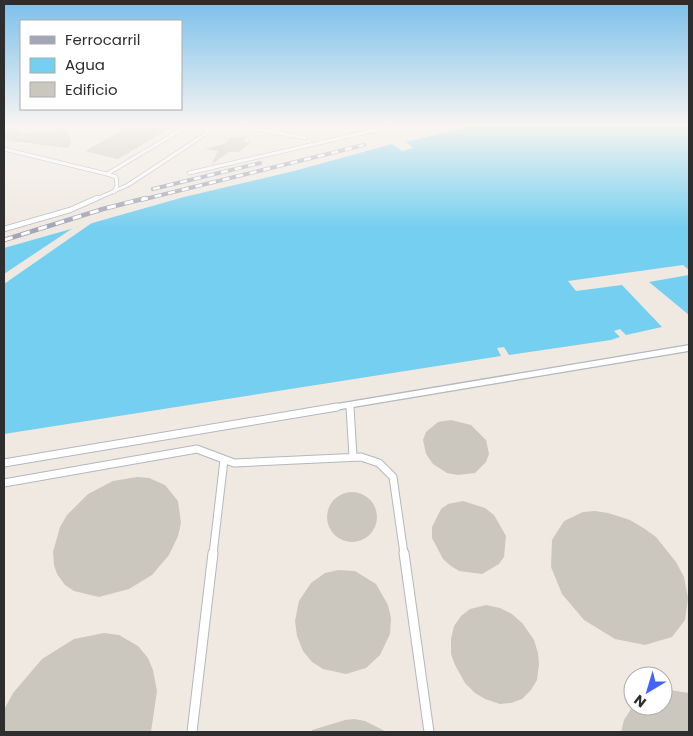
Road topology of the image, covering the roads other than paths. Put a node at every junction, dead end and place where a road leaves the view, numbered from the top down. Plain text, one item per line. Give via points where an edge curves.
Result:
1 (47, 159) edge
2 (132, 159) edge
3 (168, 159) edge
4 (248, 159) edge
5 (189, 173) dead end
6 (107, 174) junction
7 (114, 192) junction
8 (4, 229) edge
9 (689, 348) edge
10 (350, 405) junction
11 (353, 457) junction
12 (224, 460) junction
13 (4, 463) edge
14 (4, 483) edge
15 (192, 732) edge
16 (429, 732) edge

1 - 6 lane
2 - 6 lane
3 - 7 lane
4 - 5 lane
6 - 7 lane via 116,177
7 - 8 lane via 70,210
9 - 10 lane
10 - 11 lane
10 - 13 lane
11 - 12 lane via 234,463
11 - 16 lane via 377,461 393,477
12 - 14 lane via 209,450 197,449
12 - 15 lane

